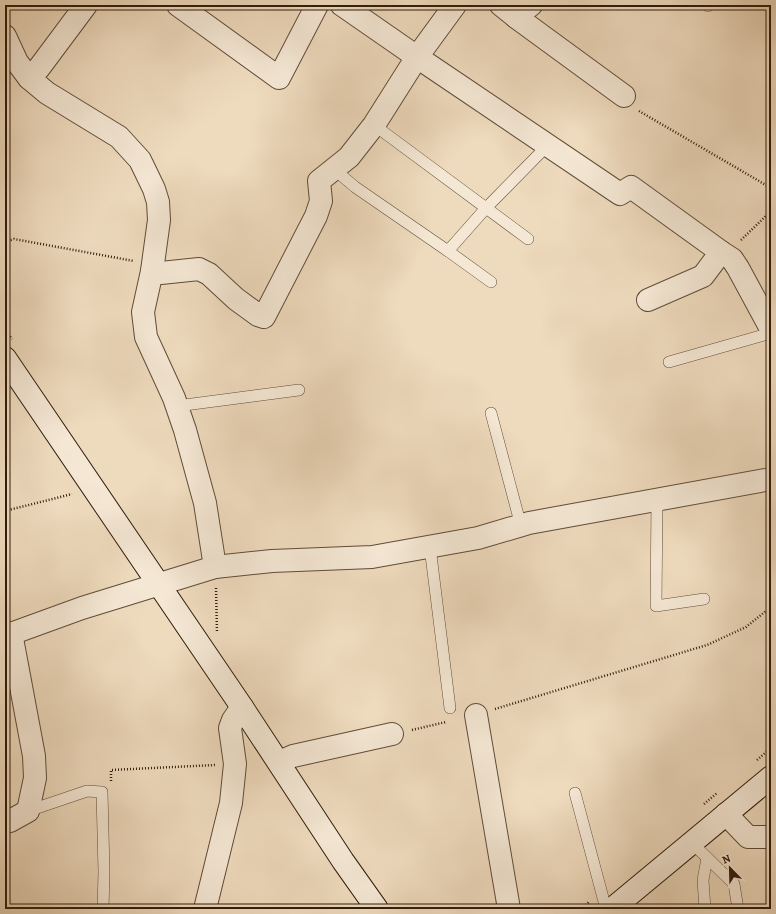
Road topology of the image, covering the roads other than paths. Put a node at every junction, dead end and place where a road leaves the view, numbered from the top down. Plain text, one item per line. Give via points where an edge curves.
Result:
1 (86, 5) edge
2 (178, 5) edge
3 (317, 5) edge
4 (342, 5) edge
5 (455, 5) edge
6 (516, 9) edge
7 (5, 36) edge
8 (417, 58) junction
9 (29, 78) junction
10 (624, 96) road end
11 (374, 125) junction
12 (548, 146) junction
13 (334, 170) junction
14 (486, 208) junction
15 (528, 239) dead end
16 (448, 251) junction
17 (723, 254) junction
18 (153, 268) junction
19 (491, 282) dead end
20 (648, 300) dead end
21 (771, 329) edge
22 (771, 333) edge
23 (5, 358) edge
24 (669, 362) dead end
25 (298, 390) dead end
26 (177, 406) junction
27 (491, 413) dead end
28 (771, 479) edge
29 (657, 500) junction
30 (520, 526) junction
31 (430, 547) junction
32 (215, 567) junction
33 (158, 585) junction
34 (704, 599) dead end
35 (8, 635) edge
36 (242, 707) junction
37 (450, 708) dead end
38 (476, 715) road end
39 (392, 734) road end
40 (278, 762) junction
41 (771, 777) edge
42 (575, 793) dead end
43 (28, 811) junction
44 (726, 814) junction
45 (5, 822) edge
46 (771, 837) edge
47 (692, 843) junction
48 (707, 858) junction
49 (103, 909) edge
50 (205, 909) edge
51 (377, 909) edge
52 (509, 909) edge
53 (606, 909) edge
54 (612, 909) edge
55 (704, 909) edge
56 (738, 909) edge

1 - 9 street
2 - 3 street via 279,78
4 - 8 street
5 - 8 street
6 - 10 street
7 - 9 street via 17,62
8 - 11 street
8 - 12 street
9 - 18 street via 47,93 120,137 140,160 158,202 159,220
11 - 13 street via 349,157
11 - 14 lane
12 - 14 lane
12 - 17 street via 620,194 631,187
13 - 16 lane
13 - 18 street via 319,181 321,201 316,216 264,317 236,299 209,274 199,269 161,273
14 - 15 lane
14 - 16 lane
16 - 19 lane
17 - 20 street via 703,276
17 - 21 street via 732,259 738,268
18 - 26 street via 143,312 146,337
22 - 24 lane
23 - 33 street
25 - 26 lane
26 - 32 street via 205,503
27 - 30 lane
28 - 29 street
29 - 30 street
29 - 34 lane via 656,606
30 - 31 street via 478,538
31 - 32 street via 372,557 272,561
31 - 37 lane
32 - 33 street
33 - 35 street via 82,608
33 - 36 street
35 - 43 street via 34,756 34,778
36 - 40 street
36 - 50 street via 230,728 236,764 231,804
38 - 52 street
39 - 40 street via 293,756
40 - 51 street
41 - 44 street
42 - 53 lane
43 - 45 street
43 - 49 lane via 87,791 102,792
44 - 46 street via 748,837
44 - 47 street
47 - 48 lane
47 - 54 street
48 - 55 lane via 703,880
48 - 56 lane via 734,884

